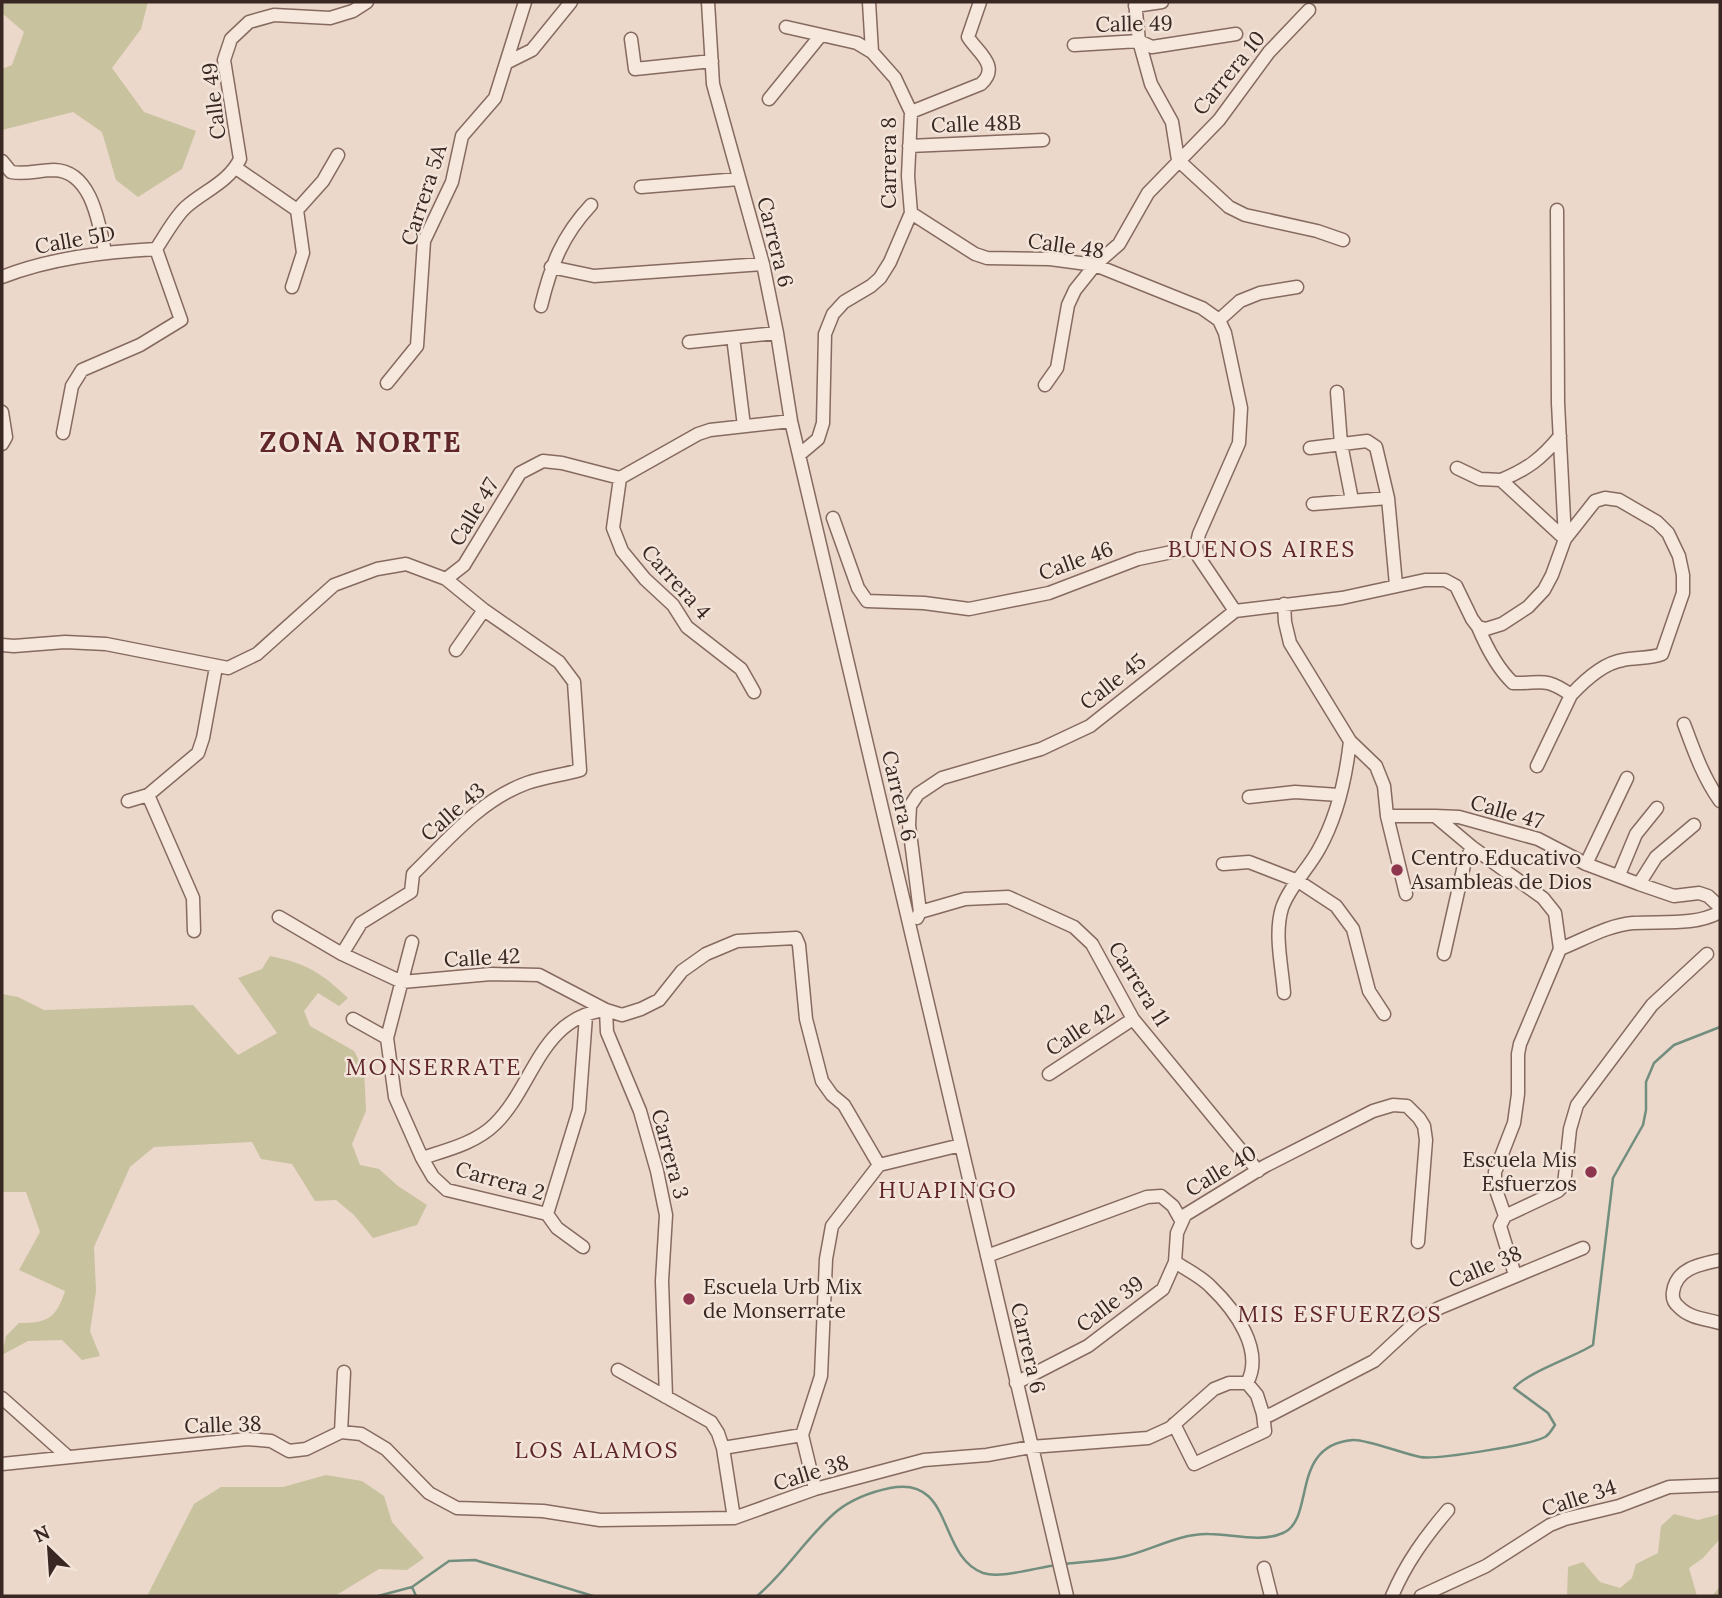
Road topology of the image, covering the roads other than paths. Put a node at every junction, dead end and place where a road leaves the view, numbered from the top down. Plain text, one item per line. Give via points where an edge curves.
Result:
1 (368, 2) edge
2 (525, 2) edge
3 (571, 2) edge
4 (708, 2) edge
5 (869, 2) edge
6 (980, 2) edge
7 (1162, 2) edge
8 (1135, 4) edge
9 (1310, 10) dead end
10 (786, 27) dead end
11 (1236, 34) dead end
12 (821, 35) junction
13 (631, 39) dead end
14 (1139, 41) junction
15 (1074, 45) dead end
16 (872, 52) junction
17 (712, 61) junction
18 (506, 63) junction
19 (769, 99) dead end
20 (911, 111) junction
21 (1044, 140) dead end
22 (909, 146) junction
23 (338, 155) dead end
24 (1178, 160) junction
25 (2, 161) edge
26 (236, 168) junction
27 (739, 179) junction
28 (641, 187) dead end
29 (591, 205) dead end
30 (1557, 210) dead end
31 (297, 211) junction
32 (911, 213) junction
33 (1343, 240) dead end
34 (156, 249) junction
35 (105, 252) junction
36 (763, 264) junction
37 (1095, 265) junction
38 (551, 267) junction
39 (2, 277) edge
40 (292, 287) dead end
41 (1297, 287) dead end
42 (541, 306) dead end
43 (1219, 320) junction
44 (777, 333) junction
45 (690, 342) dead end
46 (734, 345) dead end
47 (387, 383) dead end
48 (1045, 385) dead end
49 (1337, 392) dead end
50 (2, 412) edge
51 (791, 421) junction
52 (744, 426) junction
53 (63, 433) dead end
54 (1560, 436) junction
55 (2, 444) edge
56 (1341, 444) junction
57 (1310, 448) dead end
58 (799, 455) junction
59 (1457, 468) dead end
60 (620, 478) junction
61 (1501, 480) junction
62 (1388, 498) junction
63 (1352, 500) junction
64 (1313, 504) dead end
65 (833, 518) dead end
66 (1564, 539) junction
67 (1196, 547) junction
68 (446, 579) junction
69 (1396, 585) junction
70 (1284, 604) junction
71 (484, 610) junction
72 (1235, 611) junction
73 (1478, 626) junction
74 (2, 645) edge
75 (456, 650) dead end
76 (216, 667) junction
77 (754, 692) dead end
78 (1571, 695) junction
79 (1684, 724) dead end
80 (1350, 741) junction
81 (1537, 766) dead end
82 (1627, 778) dead end
83 (148, 795) junction
84 (1339, 795) junction
85 (1249, 797) dead end
86 (128, 801) dead end
87 (1720, 801) edge
88 (1657, 808) dead end
89 (1387, 816) junction
90 (1435, 816) junction
91 (1694, 825) dead end
92 (1472, 847) junction
93 (1223, 864) dead end
94 (1586, 864) junction
95 (1619, 875) junction
96 (1298, 881) junction
97 (1639, 884) junction
98 (1406, 894) dead end
99 (1720, 910) edge
100 (920, 912) junction
101 (279, 917) dead end
102 (910, 929) junction
103 (194, 931) dead end
104 (412, 943) dead end
105 (1560, 949) junction
106 (341, 954) junction
107 (1444, 954) dead end
108 (1707, 954) dead end
109 (402, 982) junction
110 (1284, 993) dead end
111 (606, 1010) junction
112 (1384, 1014) dead end
113 (586, 1016) junction
114 (353, 1019) dead end
115 (1133, 1019) junction
116 (387, 1038) junction
117 (1049, 1074) dead end
118 (961, 1145) junction
119 (422, 1158) junction
120 (879, 1165) junction
121 (1258, 1171) junction
122 (547, 1214) junction
123 (1505, 1216) junction
124 (1182, 1222) junction
125 (1418, 1242) dead end
126 (583, 1247) dead end
127 (1583, 1248) dead end
128 (987, 1256) junction
129 (1720, 1260) edge
130 (1175, 1262) junction
131 (1515, 1275) junction
132 (1720, 1323) edge
133 (618, 1370) dead end
134 (344, 1372) dead end
135 (1016, 1383) junction
136 (1247, 1383) junction
137 (666, 1397) junction
138 (2, 1398) edge
139 (1263, 1413) junction
140 (1174, 1424) junction
141 (341, 1432) junction
142 (802, 1435) junction
143 (1031, 1447) junction
144 (723, 1448) junction
145 (67, 1456) junction
146 (2, 1464) edge
147 (1720, 1485) edge
148 (815, 1489) junction
149 (1448, 1510) dead end
150 (734, 1518) junction
151 (1264, 1568) dead end
152 (1067, 1596) edge
153 (1271, 1596) edge
154 (1392, 1596) edge
155 (1421, 1596) edge

1 - 26 street, Calle 49 via 330,18 274,15 249,22 231,39 224,61 240,159
2 - 18 street, Carrera 5A
3 - 18 street via 532,50
4 - 17 street, Carrera 6
5 - 16 street
6 - 20 street via 968,37 984,55 988,78
7 - 8 street
8 - 14 street, Carrera 10
9 - 24 street, Carrera 10 via 1269,52 1219,120
10 - 12 street
11 - 14 street, Calle 49 via 1152,47
12 - 16 street via 857,43
12 - 19 street
13 - 17 street via 635,69
14 - 15 street, Calle 49
14 - 24 street, Carrera 10 via 1150,84 1172,122
16 - 20 street, Carrera 8 via 895,78
17 - 27 street, Carrera 6 via 713,84
18 - 47 street, Carrera 5A via 495,98 462,136 452,182 424,241 417,346
20 - 22 street, Carrera 8
21 - 22 street, Calle 48B
22 - 32 street, Carrera 8
23 - 31 street
24 - 33 street via 1229,207 1245,215
24 - 37 street, Carrera 10 via 1149,193 1119,244
25 - 35 street via 10,172 54,170 80,182 96,214
26 - 31 street, Calle 49
26 - 34 street via 185,208
27 - 28 street
27 - 36 street, Carrera 6
29 - 38 street via 573,224
30 - 54 street
31 - 40 street via 303,253
32 - 37 street, Calle 48 via 987,258
32 - 58 street, Carrera 8 via 880,278 833,314 825,334 823,423 818,439
34 - 35 street, Calle 5D
34 - 53 street via 181,320 140,345 82,370 72,386
35 - 39 street, Calle 5D
36 - 38 street via 594,276
36 - 44 street, Carrera 6
37 - 43 street, Calle 48 via 1202,308
37 - 48 street, Carrera 10 via 1068,304 1057,368
38 - 42 street
41 - 43 street via 1240,301
43 - 67 street via 1241,408 1240,443
44 - 45 street
44 - 51 street, Carrera 6
46 - 52 street
49 - 56 street
50 - 55 street via 6,437
51 - 52 street
51 - 58 street, Carrera 6
52 - 60 street via 698,434
54 - 61 street via 1542,457
54 - 66 street
56 - 57 street
56 - 62 street via 1367,440 1375,444
56 - 63 street
58 - 102 street, Carrera 6
59 - 61 street via 1480,478
60 - 68 street, Calle 47 via 543,461 520,473 464,565
60 - 77 street, Carrera 4 via 612,528 622,551 673,605 687,627 741,669
61 - 66 street
62 - 63 street
62 - 69 street
63 - 64 street
65 - 67 street, Calle 46 via 867,601 969,609 1049,593 1138,559
66 - 73 street via 1544,590 1528,607 1502,625
66 - 78 street via 1595,501 1619,500 1668,533 1683,575 1683,593 1662,654 1619,660
67 - 72 street
68 - 71 street
68 - 76 street via 406,564 334,585 257,653 228,668
69 - 70 street via 1342,598
69 - 73 street via 1445,580 1456,586
70 - 72 street
70 - 80 street via 1290,643
71 - 75 street
71 - 106 street, Calle 43 via 558,662 574,682 580,770 528,783 476,812 413,874 411,892 362,923
72 - 100 street, Calle 45 via 1090,726 1041,749 942,778 918,794 910,806 909,825
73 - 78 street via 1513,683 1543,680
74 - 76 street via 106,644
76 - 83 street via 198,753
78 - 81 street
79 - 87 street via 1709,786
80 - 84 street
80 - 89 street via 1377,766
82 - 94 street
83 - 86 street
83 - 103 street via 193,898
84 - 85 street via 1295,792
84 - 96 street via 1320,848
88 - 95 street via 1636,834
89 - 90 street, Calle 47
89 - 98 street
90 - 92 street
90 - 94 street, Calle 47 via 1459,817 1538,839
91 - 97 street via 1656,857
92 - 105 street via 1550,905
92 - 107 street
93 - 96 street via 1249,862
94 - 95 street, Calle 47
95 - 97 street, Calle 47
96 - 110 street via 1283,907 1279,934
96 - 112 street via 1336,906 1353,929 1369,991
97 - 99 street, Calle 47 via 1674,896 1699,893
99 - 105 street via 1711,917 1631,923
100 - 102 street
100 - 115 street, Carrera 11 via 965,899 1008,897 1074,928 1092,944
101 - 106 street, Calle 42
102 - 118 street, Carrera 6
104 - 109 street, Carrera 2
105 - 123 street via 1520,1044 1514,1123 1495,1172
106 - 109 street, Calle 42
108 - 123 street via 1652,1005 1577,1105 1564,1185
109 - 111 street, Calle 42 via 539,975
109 - 116 street, Carrera 2
111 - 113 street
111 - 120 street via 622,1015 659,1000 682,971 737,941 796,938 806,1019 822,1081 844,1105
111 - 137 street, Carrera 3 via 607,1032 640,1111 666,1215 662,1281
113 - 119 street via 546,1044 508,1110 492,1127 458,1147
113 - 122 street via 579,1110
114 - 116 street
115 - 117 street, Calle 42
115 - 121 street, Carrera 11
116 - 119 street, Carrera 2 via 395,1097
118 - 120 street
118 - 128 street, Carrera 6
119 - 122 street, Carrera 2 via 447,1190
120 - 142 street via 832,1226 826,1259 821,1376
121 - 124 street, Calle 40 via 1185,1215
121 - 125 street, Calle 40 via 1373,1111 1393,1105 1407,1107 1424,1126 1426,1140
122 - 126 street, Carrera 2 via 557,1228
123 - 131 street via 1500,1226
124 - 128 street, Calle 40 via 1161,1196 1147,1197
124 - 130 street, Calle 39
127 - 131 street, Calle 38
128 - 135 street, Carrera 6
129 - 132 street via 1687,1270 1673,1290 1678,1307
130 - 135 street, Calle 39 via 1163,1289 1088,1346
130 - 136 street via 1210,1285 1240,1320 1250,1348 1252,1374
131 - 139 street, Calle 38 via 1416,1322 1374,1361 1270,1415
133 - 137 street
134 - 141 street
135 - 143 street, Carrera 6
136 - 139 street
136 - 140 street, Calle 38 via 1213,1389
137 - 144 street via 711,1422
138 - 145 street
139 - 140 street via 1265,1431 1194,1464
140 - 143 street, Calle 38 via 1147,1438
141 - 145 street, Calle 38 via 289,1451 271,1441 247,1439
141 - 150 street, Calle 38 via 361,1434 386,1449 429,1493 457,1508 543,1511 600,1520
142 - 144 street
142 - 148 street
143 - 148 street, Calle 38 via 924,1460
143 - 152 street, Carrera 6
144 - 150 street
145 - 146 street, Calle 38
147 - 155 street, Calle 34 via 1669,1487 1565,1519 1486,1566
148 - 150 street, Calle 38
149 - 154 street via 1423,1539
151 - 153 street

